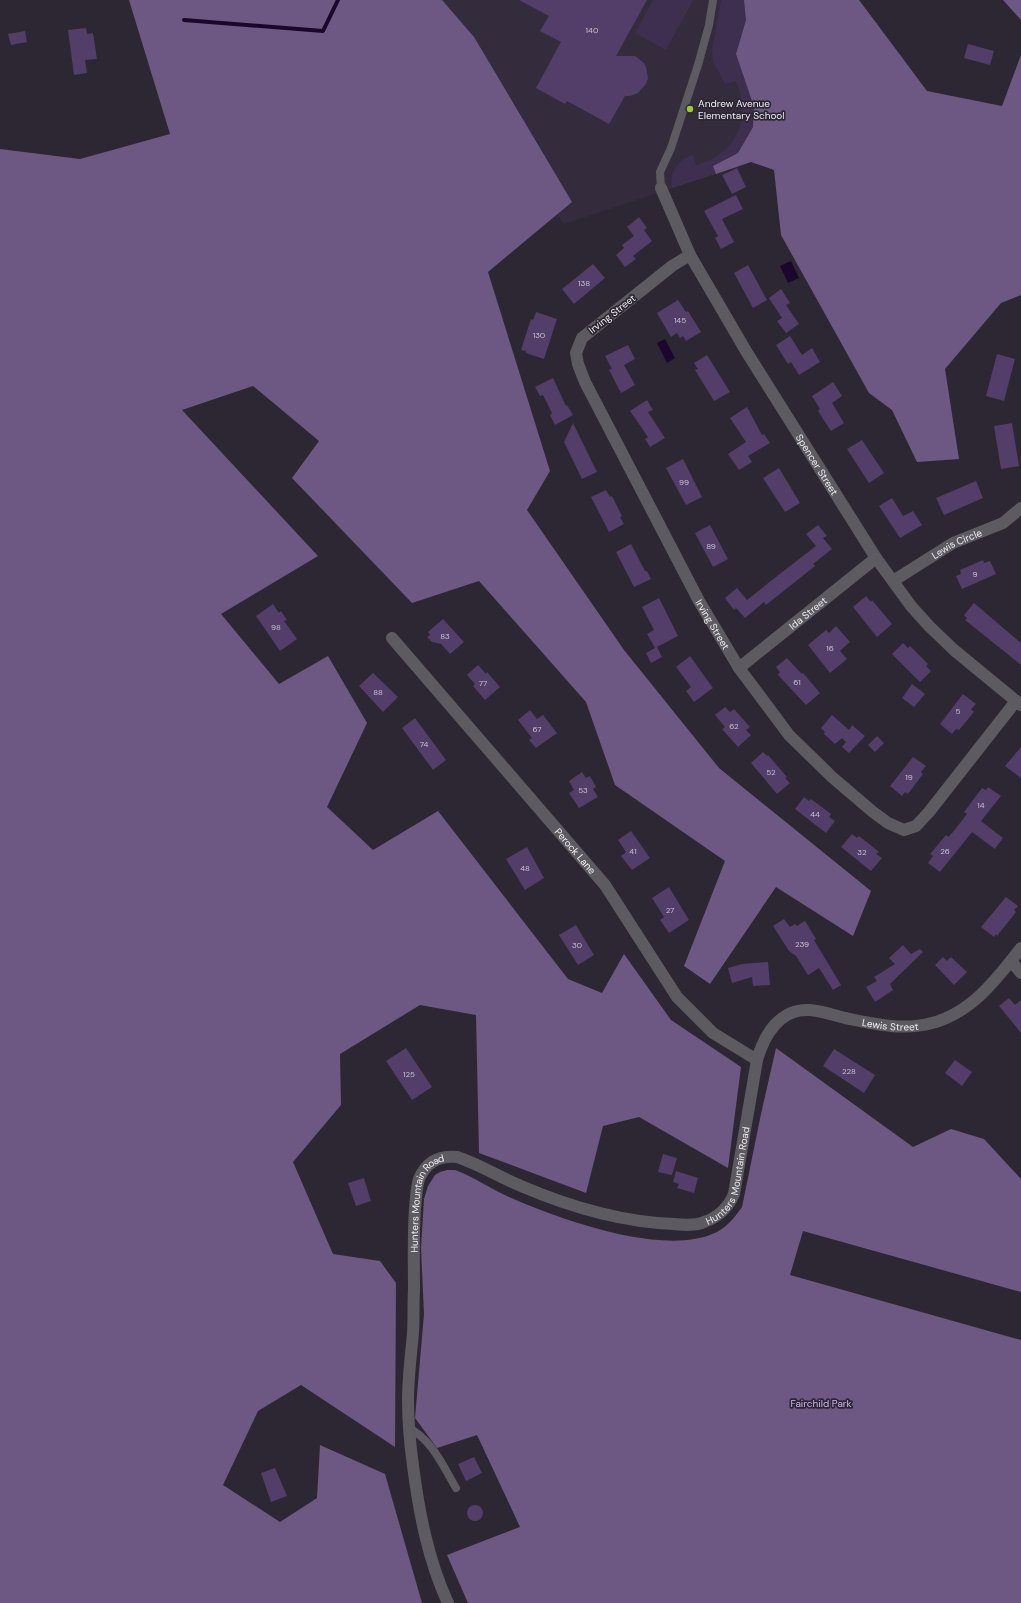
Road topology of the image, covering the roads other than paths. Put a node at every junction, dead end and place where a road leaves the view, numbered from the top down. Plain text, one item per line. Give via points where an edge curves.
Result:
1 (714, 0) edge
2 (661, 188) joint
3 (690, 255) junction
4 (1021, 508) edge
5 (876, 558) junction
6 (892, 581) junction
7 (392, 638) dead end
8 (739, 668) junction
9 (1018, 703) edge
10 (1021, 948) edge
11 (1011, 961) junction
12 (1021, 974) edge
13 (757, 1060) junction
14 (408, 1428) junction
15 (456, 1488) dead end
16 (448, 1603) edge

1 - 2 lane via 698,65 671,148 660,172
2 - 3 street, Spencer Street
3 - 5 street, Spencer Street via 746,351
3 - 8 street, Irving Street via 672,266 582,338 576,353 585,382 699,601
4 - 6 street, Lewis Circle via 1003,523 953,543
5 - 6 street, Spencer Street
5 - 8 street, Ida Street
6 - 9 street, Spencer Street via 934,631
7 - 13 street, Perock Lane via 605,885 677,997 713,1033
8 - 9 street, Irving Street via 789,735 872,812 904,830 916,826 929,812
10 - 11 street, Lewis Street
11 - 12 street
11 - 13 street, Lewis Street via 978,998 964,1009 933,1023 896,1027 818,1011 793,1012 777,1022 769,1032
13 - 14 street, Hunters Mountain Road via 734,1194 731,1202 720,1214 703,1223 653,1224 583,1209 522,1187 457,1157 439,1158 425,1169 416,1192 414,1219 413,1331
14 - 15 lane via 427,1441
14 - 16 street, Hunters Mountain Road via 424,1530 434,1568

